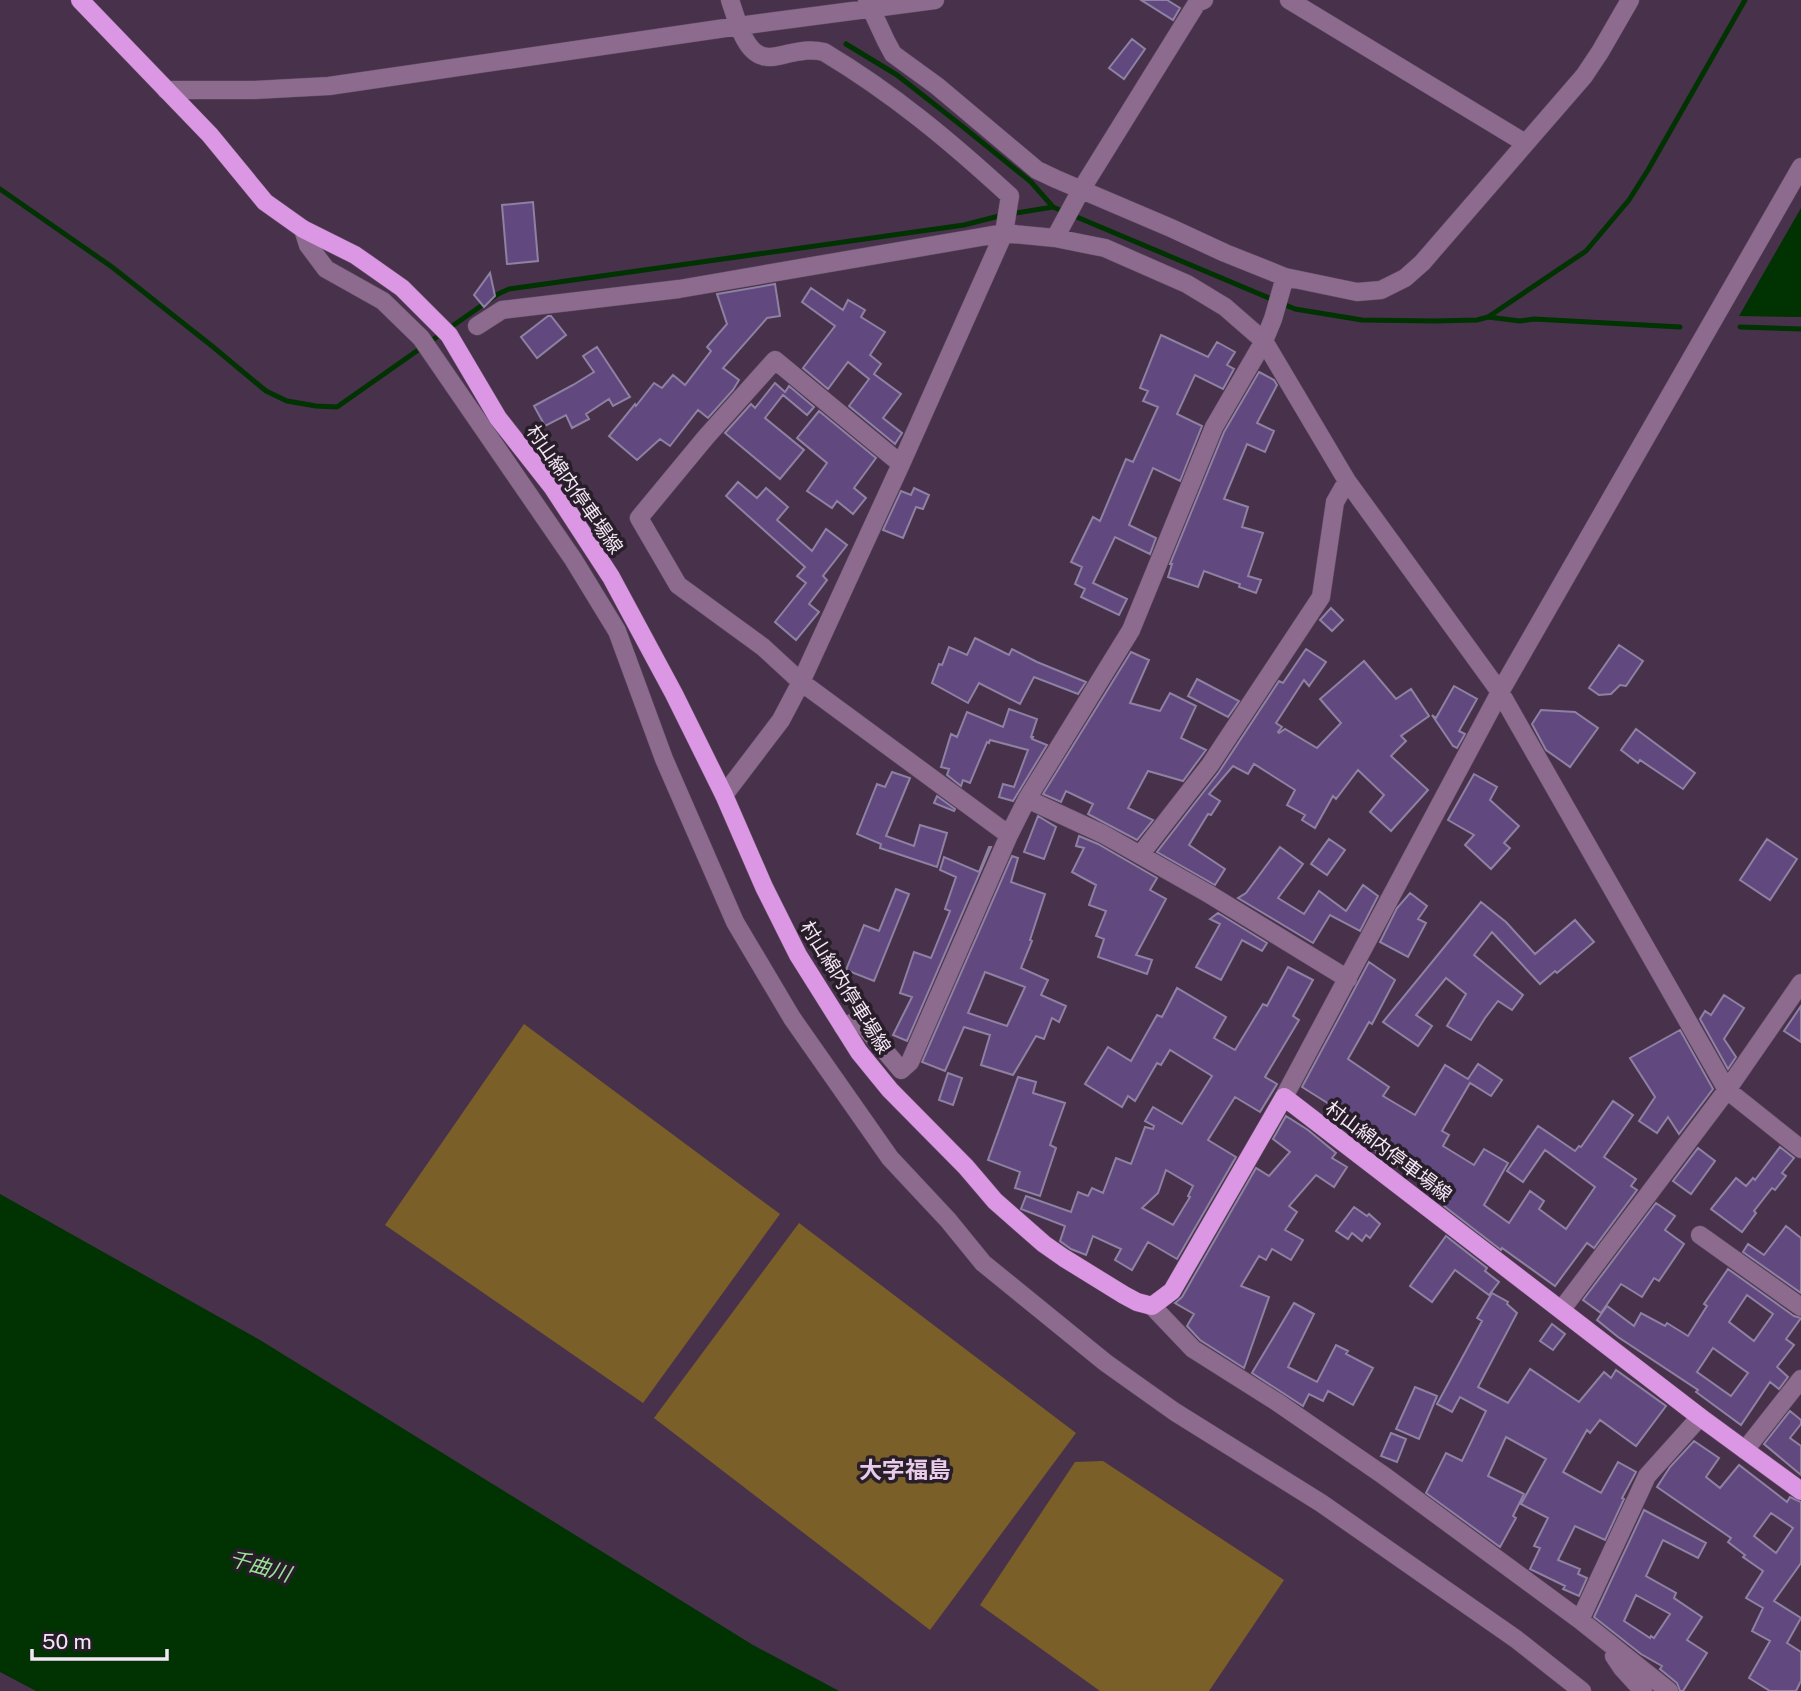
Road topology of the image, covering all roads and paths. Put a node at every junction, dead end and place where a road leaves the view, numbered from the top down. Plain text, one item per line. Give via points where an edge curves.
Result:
1 (80, 0) edge
2 (730, 0) edge
3 (935, 0) edge
4 (1204, 0) edge
5 (1289, 0) edge
6 (1630, 0) edge
7 (869, 4) edge
8 (739, 26) junction
9 (166, 90) junction
10 (1525, 143) junction
11 (1801, 167) edge
12 (1079, 194) junction
13 (303, 229) junction
14 (1005, 230) junction
15 (1057, 233) junction
16 (1284, 282) junction
17 (477, 326) dead end
18 (1264, 341) junction
19 (901, 464) junction
20 (1347, 481) junction
21 (801, 682) junction
22 (1500, 692) junction
23 (724, 795) junction
24 (1027, 799) junction
25 (1009, 835) junction
26 (1140, 855) junction
27 (1348, 979) junction
28 (1801, 983) edge
29 (843, 1027) junction
30 (1727, 1090) junction
31 (1284, 1097) junction
32 (1801, 1149) edge
33 (1700, 1234) dead end
34 (1152, 1306) junction
35 (1801, 1307) edge
36 (1562, 1309) junction
37 (1801, 1379) edge
38 (1700, 1417) junction
39 (1745, 1450) junction
40 (1801, 1491) edge
41 (1580, 1620) junction
42 (1601, 1637) junction
43 (1582, 1691) edge
44 (1643, 1691) edge
45 (1669, 1691) edge

1 - 9 main road, 村山綿内停車場線
2 - 8 street
3 - 7 street
4 - 12 street via 1197,3
5 - 10 street
6 - 10 street via 1584,76
7 - 8 street
7 - 12 street via 893,54 1037,170
8 - 9 street via 329,86
8 - 14 street via 755,53 766,58 824,52 908,107 1010,196
9 - 13 main road, 村山綿内停車場線 via 265,202
10 - 16 street via 1405,278 1381,290 1357,292
11 - 22 street
12 - 15 street
12 - 16 street
13 - 23 main road, 村山綿内停車場線 via 355,255 402,288 449,335 498,418 611,577
13 - 43 street via 308,245 326,269 383,301 421,338 573,559 617,631 664,759 735,922 792,1018 890,1158 983,1264 1106,1363 1340,1517 1516,1639
14 - 15 street
14 - 17 street via 678,289 502,310
14 - 19 street
15 - 18 street via 1105,248 1187,284 1225,307
16 - 18 street
18 - 20 street
18 - 24 street via 1214,428 1130,630
19 - 21 street
19 - 21 street via 775,360 639,518 678,585 763,647
20 - 22 street
20 - 26 street via 1335,502 1321,597 1210,765
21 - 23 street via 781,720
21 - 25 street
22 - 27 street
22 - 30 street
23 - 29 main road, 村山綿内停車場線 via 792,944
24 - 25 street
24 - 26 street
25 - 29 street via 910,1062 901,1070 859,1020
26 - 27 street
27 - 31 street
28 - 30 street
29 - 34 main road, 村山綿内停車場線 via 890,1090 995,1201 1064,1258 1130,1298
30 - 32 street
30 - 36 street
31 - 34 main road via 1171,1291
31 - 36 main road, 村山綿内停車場線
33 - 35 street
34 - 41 street via 1193,1349 1383,1475
36 - 38 main road, 村山綿内停車場線
37 - 39 street
38 - 39 main road, 村山綿内停車場線
38 - 41 street via 1647,1476
39 - 40 main road, 村山綿内停車場線
41 - 42 street
42 - 44 street
42 - 45 street

